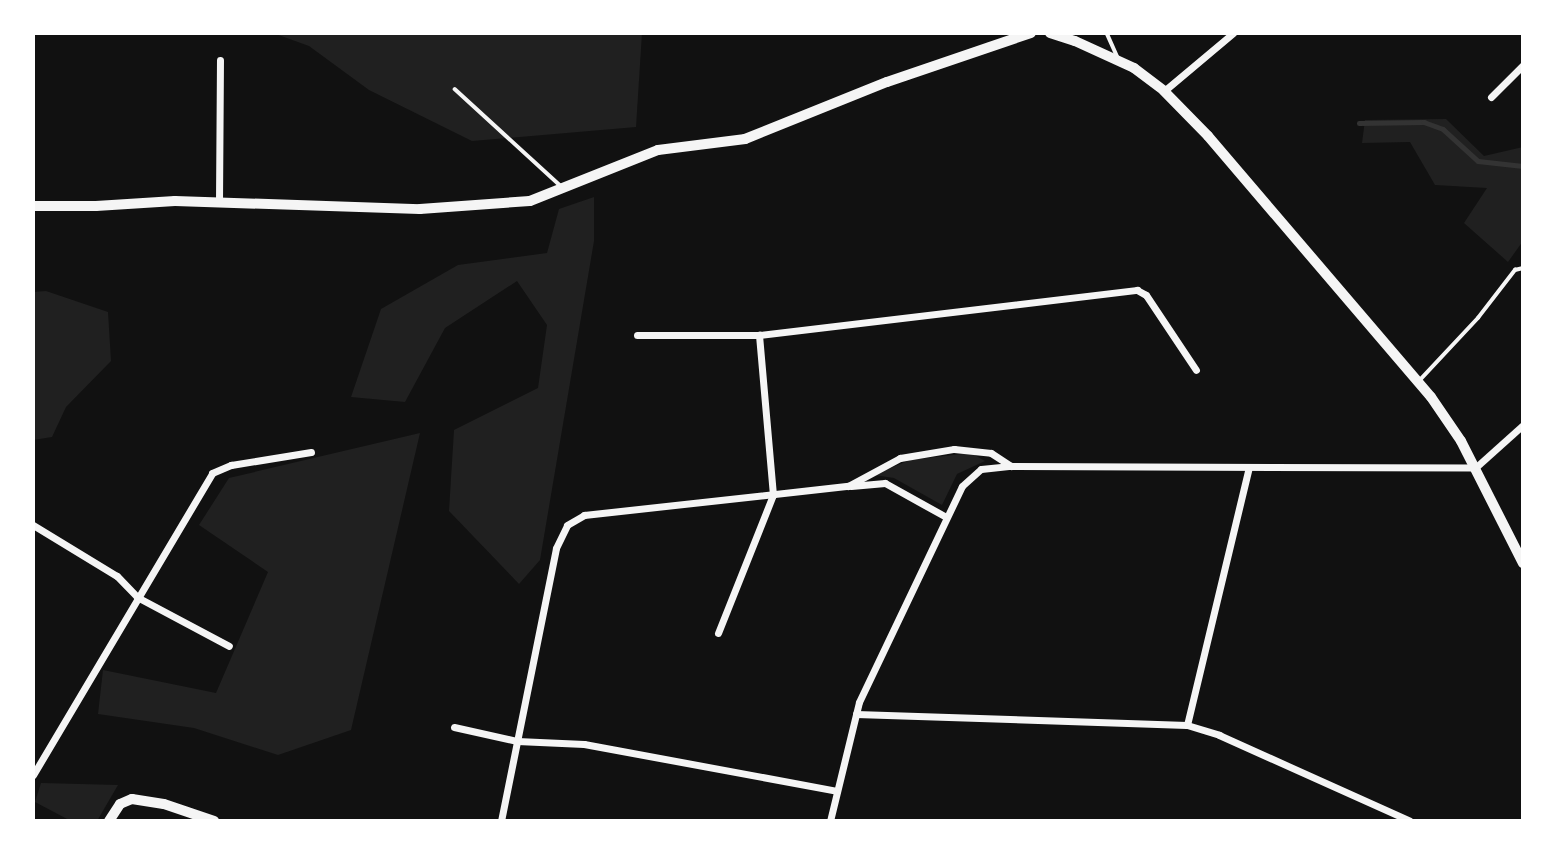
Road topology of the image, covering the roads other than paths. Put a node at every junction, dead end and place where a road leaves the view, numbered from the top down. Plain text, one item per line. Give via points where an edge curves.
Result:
1 (1031, 33) edge
2 (1050, 33) edge
3 (1107, 33) edge
4 (1233, 33) edge
5 (220, 60) dead end
6 (1119, 60) junction
7 (1523, 65) edge
8 (455, 89) dead end
9 (1164, 91) junction
10 (1491, 97) dead end
11 (566, 190) junction
12 (219, 202) junction
13 (33, 205) edge
14 (1523, 268) edge
15 (637, 335) dead end
16 (759, 335) junction
17 (1196, 370) dead end
18 (1419, 381) junction
19 (1523, 425) edge
20 (311, 452) dead end
21 (1011, 466) junction
22 (1249, 467) junction
23 (1475, 468) junction
24 (848, 486) junction
25 (773, 495) junction
26 (946, 517) junction
27 (33, 525) edge
28 (1523, 563) edge
29 (137, 597) junction
30 (718, 633) dead end
31 (229, 646) dead end
32 (856, 714) junction
33 (1187, 725) junction
34 (454, 727) dead end
35 (517, 741) junction
36 (33, 775) edge
37 (837, 791) junction
38 (109, 821) edge
39 (214, 821) edge
40 (501, 821) edge
41 (830, 821) edge
42 (1410, 821) edge

1 - 11 street via 887,82 745,139 658,150
2 - 6 street
3 - 6 lane
4 - 9 street
5 - 12 street
6 - 9 street
7 - 10 street
8 - 11 lane
9 - 18 street
11 - 12 street via 530,201 455,208
12 - 13 street
14 - 18 lane via 1515,270
15 - 16 street
16 - 17 street via 1137,290 1146,295
16 - 25 street
18 - 23 street
19 - 23 street
20 - 29 street via 231,464 212,473
21 - 22 street
21 - 24 street via 982,451 938,450 900,458
21 - 26 street via 972,474
22 - 23 street
22 - 33 street
23 - 28 street
24 - 25 street
24 - 26 street via 886,483
25 - 30 street
25 - 35 street via 594,513 567,525 556,548
26 - 32 street
27 - 29 street via 117,576
29 - 31 street
29 - 36 street
32 - 33 street
32 - 37 street
33 - 42 street
34 - 35 street
35 - 37 street via 584,744
35 - 40 street
37 - 41 street
38 - 39 street via 120,804 132,799

